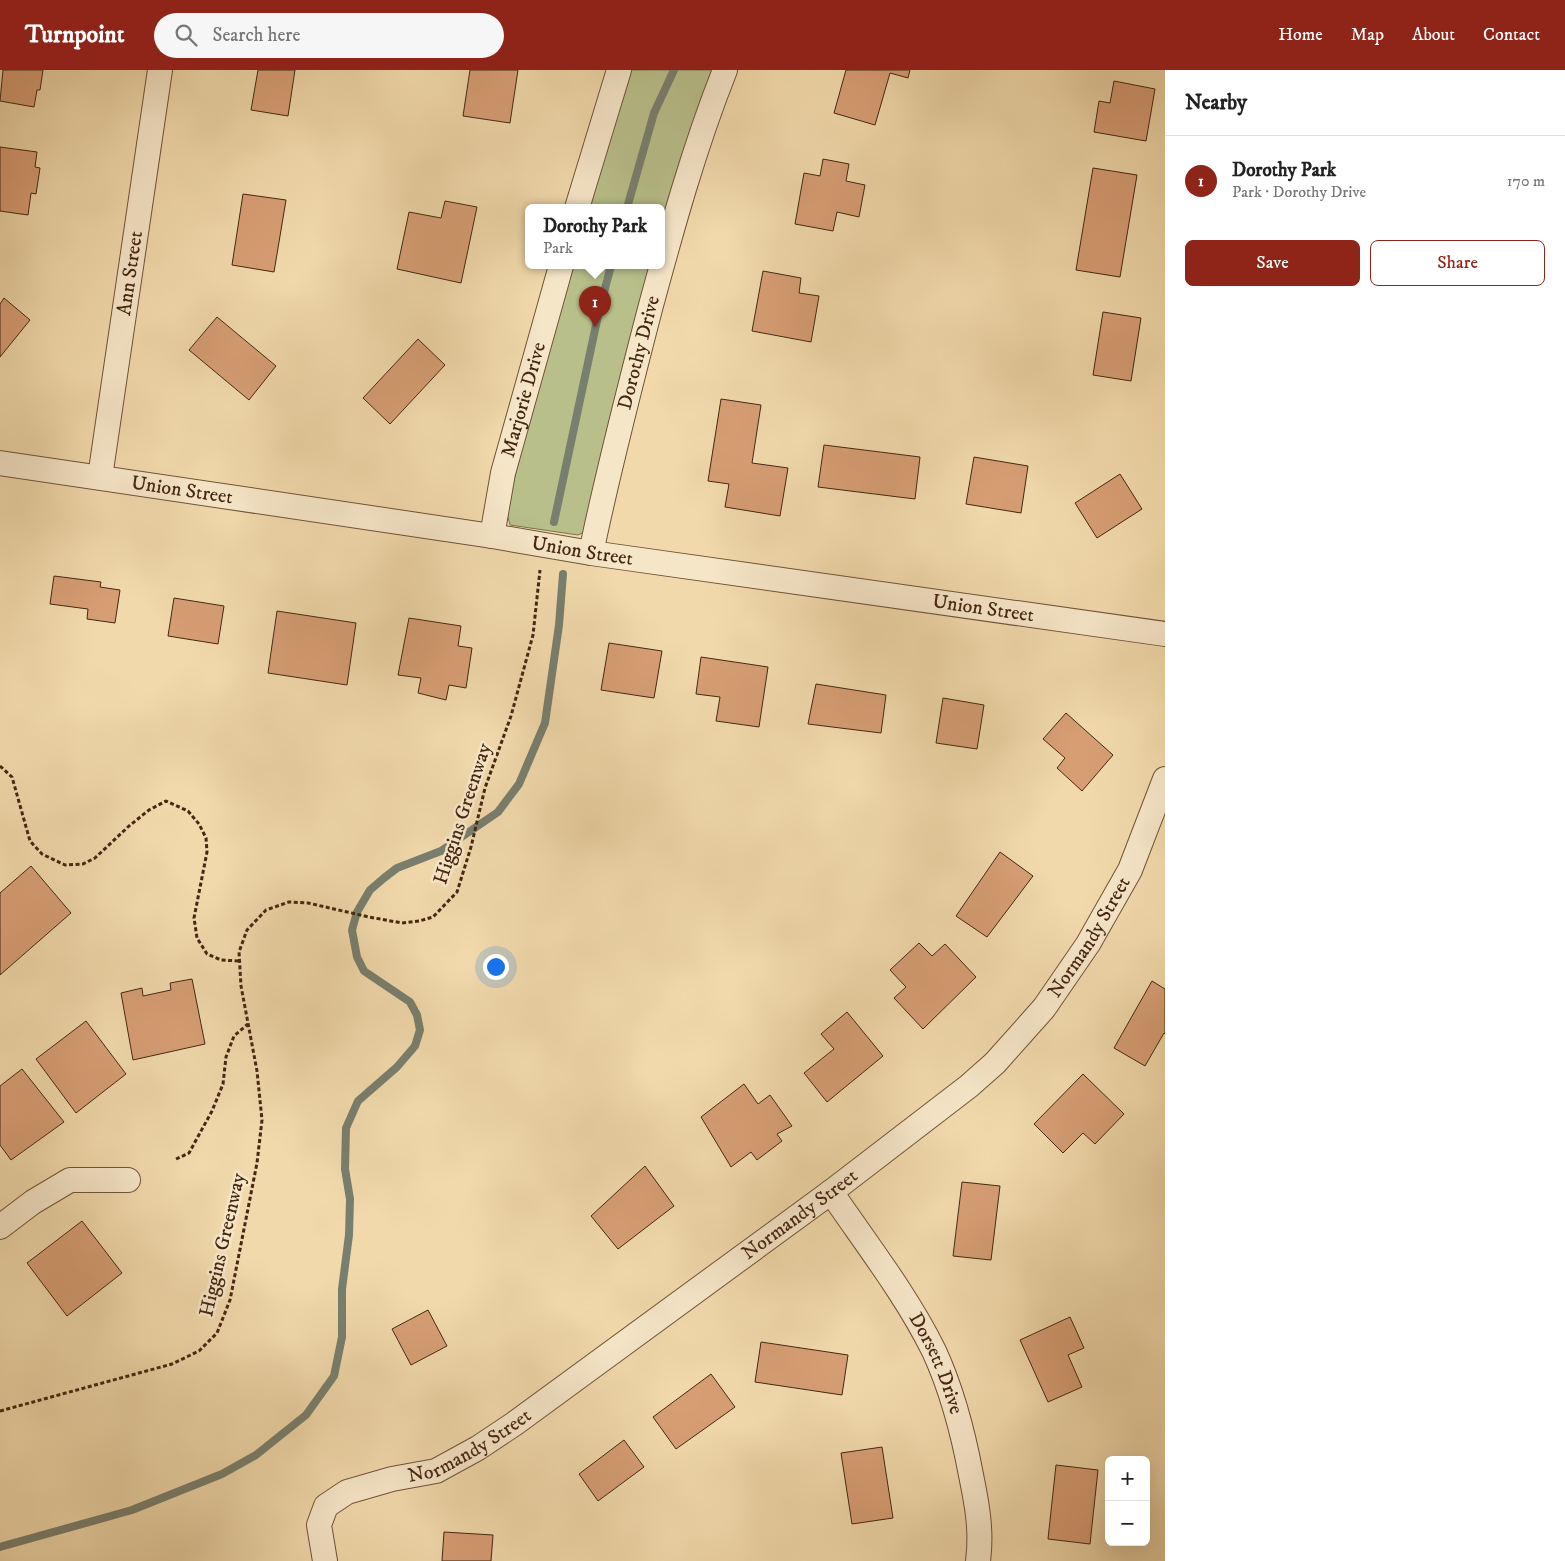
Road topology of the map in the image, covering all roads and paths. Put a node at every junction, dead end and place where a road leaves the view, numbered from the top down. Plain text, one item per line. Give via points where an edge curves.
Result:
1 (160, 70) edge
2 (619, 70) edge
3 (725, 70) edge
4 (578, 204) edge
5 (665, 255) edge
6 (560, 269) edge
7 (661, 269) edge
8 (0, 463) edge
9 (100, 477) junction
10 (492, 536) junction
11 (545, 546) junction
12 (591, 553) junction
13 (1165, 634) edge
14 (0, 766) edge
15 (1165, 779) edge
16 (240, 961) junction
17 (248, 1024) junction
18 (176, 1159) dead end
19 (128, 1180) dead end
20 (831, 1192) junction
21 (0, 1227) edge
22 (0, 1411) edge
23 (325, 1561) edge
24 (978, 1561) edge

1 - 9 street, Ann Street
2 - 4 street
3 - 5 street, Dorothy Drive via 696,149
6 - 10 street, Marjorie Drive via 503,472
7 - 12 street, Dorothy Drive
8 - 9 street, Union Street
9 - 10 street, Union Street
10 - 11 street, Union Street
11 - 12 street, Union Street
11 - 16 path, Higgins Greenway via 533,635 457,892 433,917 419,921 402,922 289,902 266,910 247,930 239,952
12 - 13 street, Union Street
14 - 16 path via 12,777 30,841 42,854 65,865 83,864 95,858 129,826 166,801 188,811 206,838 207,852 194,918 197,938 208,954 221,960
15 - 20 street, Normandy Street via 1130,870 1088,944 1044,1008 995,1063 969,1086
16 - 17 path, Higgins Greenway
17 - 18 path via 234,1036 226,1057 223,1084 208,1118 189,1153
17 - 22 path, Higgins Greenway via 258,1071 262,1120 257,1163 230,1300 217,1334 199,1351 172,1364
19 - 21 street via 70,1180 32,1202
20 - 23 street, Normandy Street via 478,1448 436,1471 346,1492 326,1506 319,1524
20 - 24 street, Dorsett Drive via 906,1302 947,1382 979,1516

